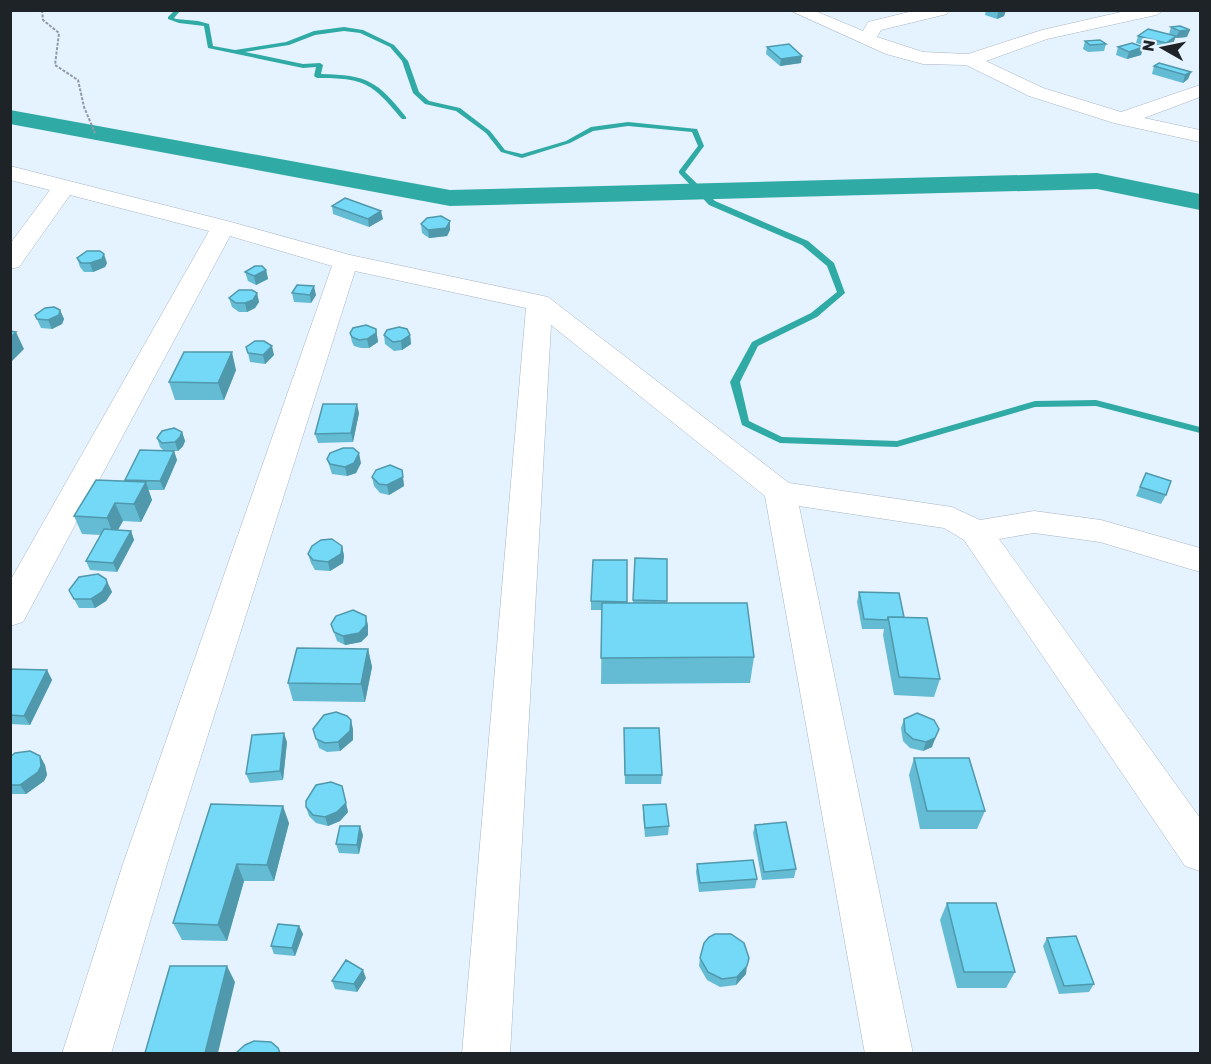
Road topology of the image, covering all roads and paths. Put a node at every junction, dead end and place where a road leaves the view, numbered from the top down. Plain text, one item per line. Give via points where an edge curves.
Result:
1 (42, 10) edge
2 (797, 10) edge
3 (941, 10) edge
4 (1156, 10) edge
5 (867, 39) junction
6 (970, 60) junction
7 (1200, 91) edge
8 (1121, 119) junction
9 (95, 133) dead end
10 (1196, 137) edge
11 (10, 173) edge
12 (64, 187) junction
13 (223, 227) junction
14 (10, 262) edge
15 (346, 262) junction
16 (538, 303) junction
17 (780, 492) junction
18 (976, 532) junction
19 (1200, 560) edge
20 (10, 613) edge
21 (1200, 852) edge
22 (86, 1053) edge
23 (486, 1053) edge
24 (889, 1053) edge

1 - 9 path via 43,20 59,33 55,65 78,80
2 - 5 street
3 - 5 street via 874,26
4 - 6 street via 1042,35
5 - 6 street via 923,58
6 - 8 street via 1036,92
7 - 8 street
8 - 10 street
11 - 12 street
12 - 13 street
12 - 14 street
13 - 15 street
13 - 20 street
15 - 16 street
15 - 22 street
16 - 17 street
16 - 23 street
17 - 18 street via 952,518
17 - 24 street
18 - 19 street via 1034,522 1101,531
18 - 21 street

